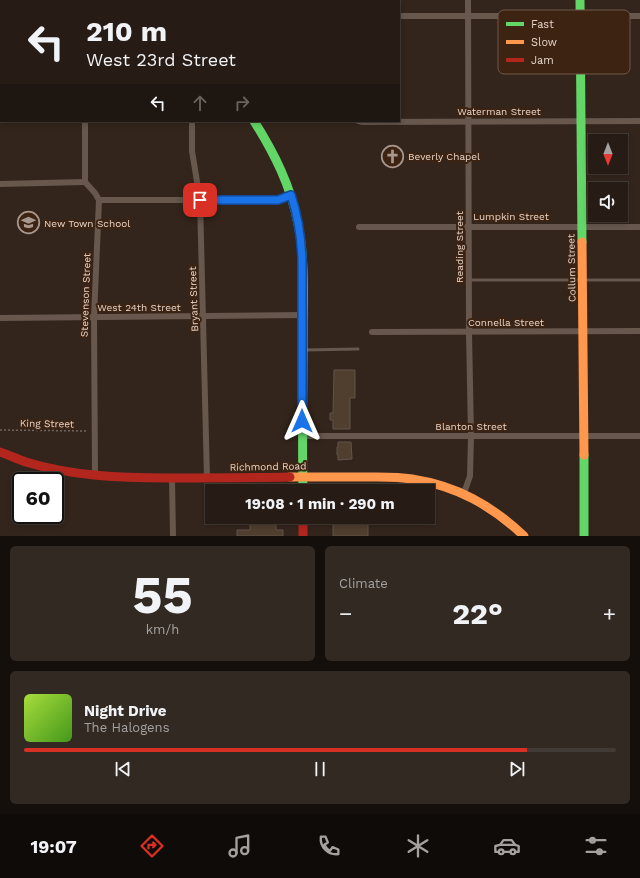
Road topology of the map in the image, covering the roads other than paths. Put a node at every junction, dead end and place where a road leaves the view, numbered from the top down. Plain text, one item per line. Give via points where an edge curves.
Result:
1 (468, 0) edge
2 (400, 16) edge
3 (468, 16) junction
4 (498, 16) edge
5 (581, 74) edge
6 (469, 121) junction
7 (640, 121) edge
8 (85, 122) edge
9 (192, 122) edge
10 (255, 122) edge
11 (400, 122) edge
12 (581, 122) junction
13 (85, 182) junction
14 (0, 184) edge
15 (291, 195) junction
16 (99, 200) junction
17 (200, 200) junction
18 (469, 226) junction
19 (582, 226) junction
20 (359, 227) dead end
21 (640, 227) edge
22 (469, 280) junction
23 (582, 280) junction
24 (640, 280) edge
25 (204, 316) junction
26 (303, 316) junction
27 (94, 317) junction
28 (0, 318) edge
29 (583, 331) junction
30 (640, 331) edge
31 (372, 332) dead end
32 (469, 332) junction
33 (358, 349) dead end
34 (303, 350) junction
35 (302, 436) junction
36 (471, 436) junction
37 (584, 436) junction
38 (640, 436) edge
39 (0, 452) edge
40 (95, 475) junction
41 (303, 477) junction
42 (207, 478) junction
43 (172, 479) junction
44 (303, 484) edge
45 (464, 493) junction
46 (303, 524) edge
47 (173, 536) edge
48 (303, 536) edge
49 (524, 536) edge
50 (584, 536) edge

1 - 3 street, Reading Street
2 - 3 street
3 - 4 street
3 - 6 street, Reading Street
5 - 12 street, Collum Street
6 - 11 street, Waterman Street
6 - 12 street, Waterman Street
6 - 18 street, Reading Street
7 - 12 street, Waterman Street
8 - 13 street
9 - 17 street, Bryant Street via 192,151
10 - 15 street via 277,159
12 - 19 street, Collum Street
13 - 14 street
13 - 16 street
15 - 17 street via 278,200
15 - 26 street via 302,245
16 - 17 street
16 - 27 street, Stevenson Street
17 - 25 street, Bryant Street
18 - 19 street, Lumpkin Street
18 - 20 street, Lumpkin Street
18 - 22 street, Reading Street
19 - 21 street, Lumpkin Street
19 - 23 street, Collum Street
22 - 23 lane
22 - 32 street, Reading Street
23 - 24 lane
23 - 29 street, Collum Street
25 - 26 street, West 24th Street
25 - 27 street, West 24th Street
25 - 42 street, Bryant Street
26 - 34 street
27 - 28 street, West 24th Street
27 - 40 street, Stevenson Street
29 - 30 street, Connella Street
29 - 32 street, Connella Street
29 - 37 street, Collum Street
31 - 32 street, Connella Street
32 - 36 street, Reading Street
33 - 34 lane
34 - 35 street
35 - 36 street, Blanton Street
35 - 41 street
36 - 37 street, Blanton Street
36 - 45 street, Reading Street via 470,476
37 - 38 street, Blanton Street
37 - 50 street, Collum Street
39 - 40 street, Richmond Road via 51,468
40 - 43 street, Richmond Road
41 - 42 street, Richmond Road
41 - 44 street
41 - 45 street, Richmond Road via 410,478
42 - 43 street, Richmond Road
43 - 47 street
45 - 49 street, Richmond Road via 498,514
46 - 48 street

